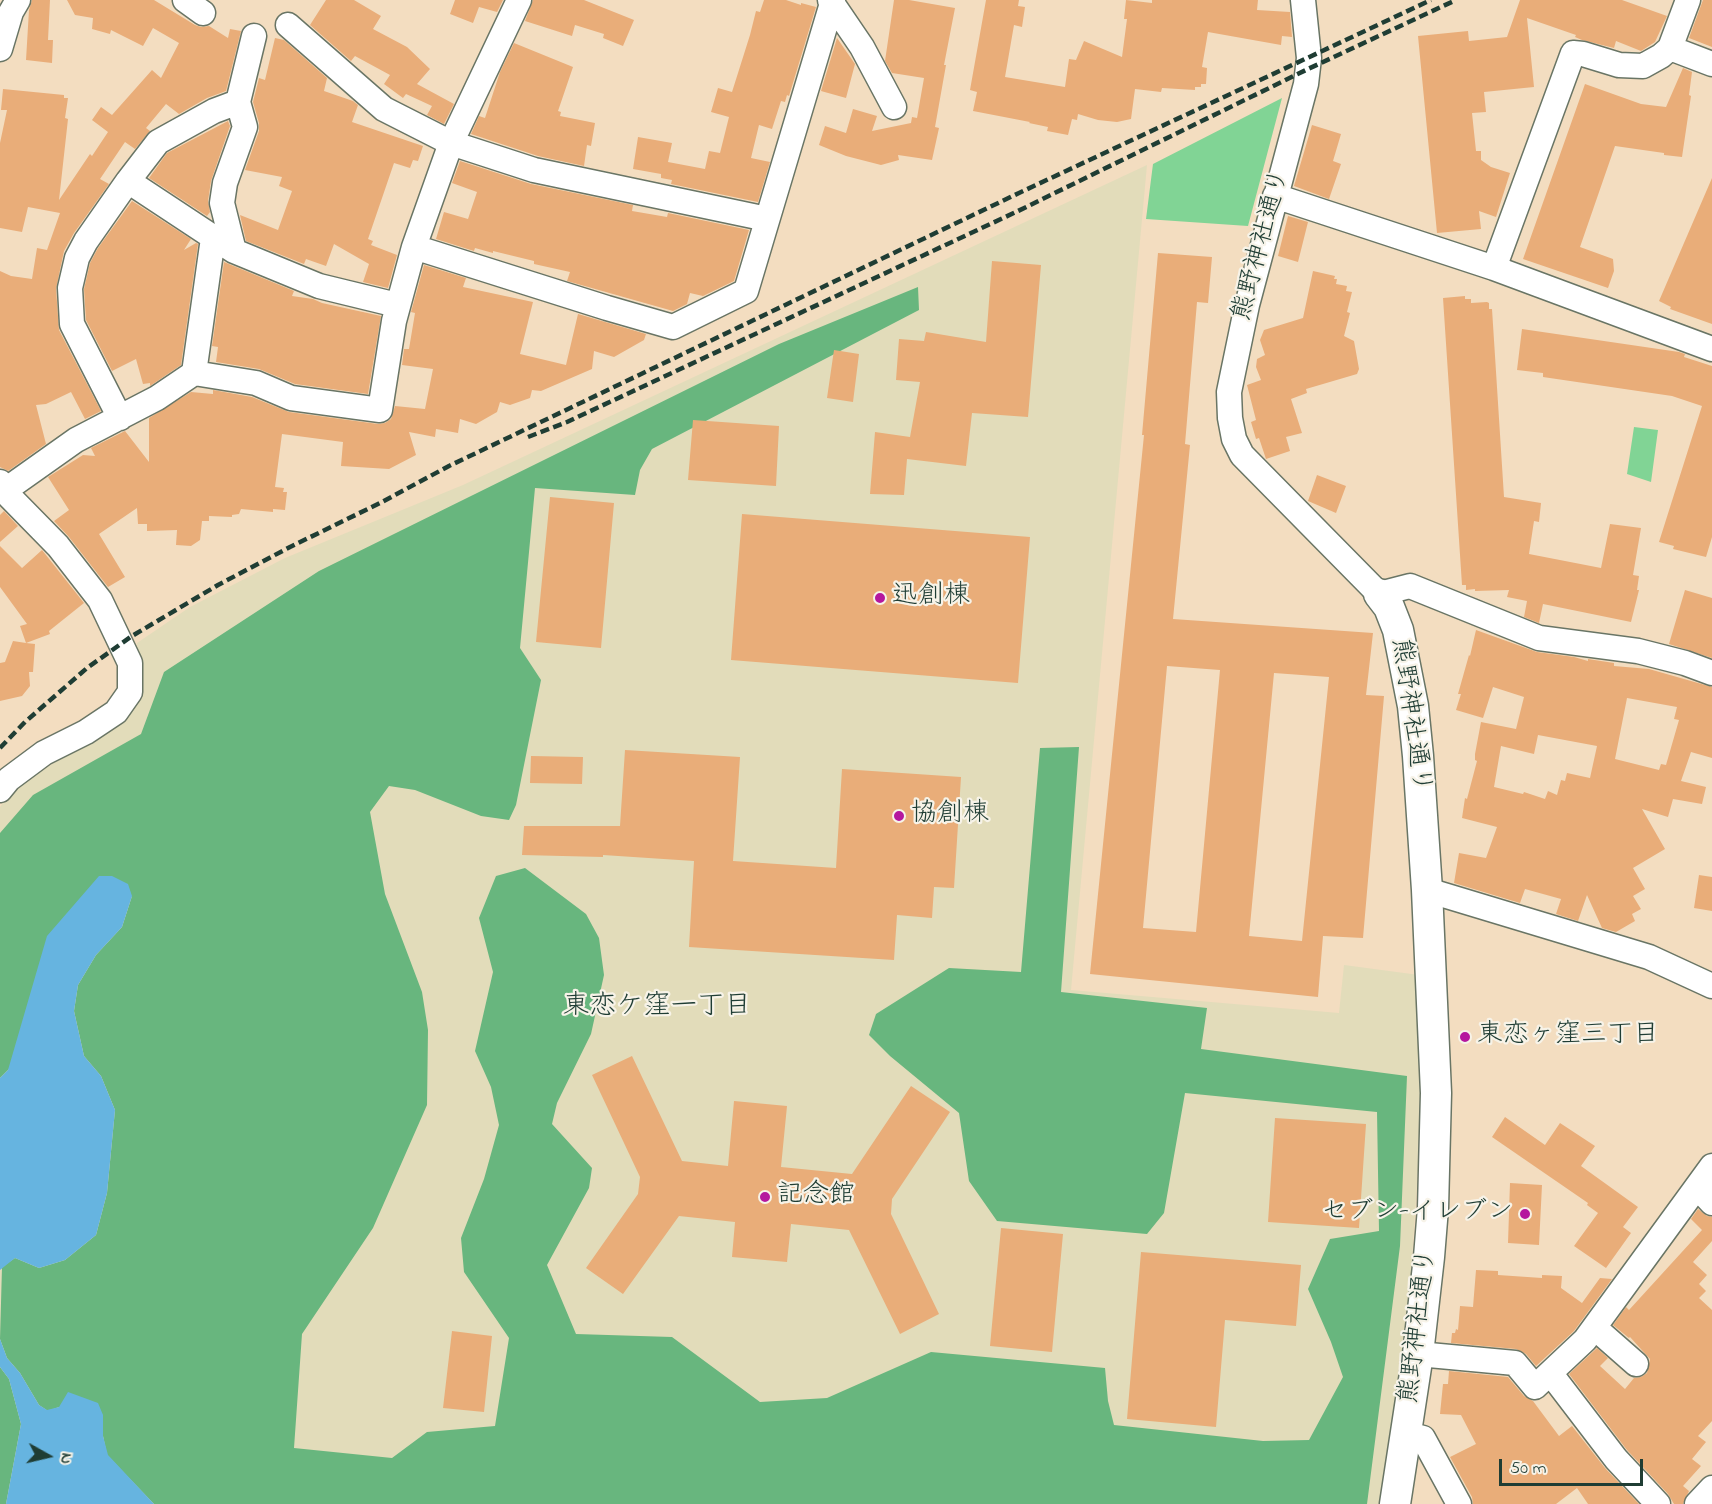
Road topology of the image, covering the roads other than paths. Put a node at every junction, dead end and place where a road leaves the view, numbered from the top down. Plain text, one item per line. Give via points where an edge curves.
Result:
1 (18, 0) edge
2 (519, 0) edge
3 (1303, 0) edge
4 (1688, 0) edge
5 (832, 1) edge
6 (288, 25) dead end
7 (254, 36) dead end
8 (1670, 48) junction
9 (0, 49) edge
10 (1712, 64) edge
11 (238, 102) junction
12 (894, 107) dead end
13 (451, 143) junction
14 (128, 181) junction
15 (1275, 196) junction
16 (767, 219) junction
17 (213, 238) junction
18 (414, 247) junction
19 (234, 251) junction
20 (1494, 267) junction
21 (397, 305) junction
22 (1712, 349) edge
23 (194, 373) junction
24 (120, 418) junction
25 (2, 487) edge
26 (1379, 594) junction
27 (1712, 673) edge
28 (0, 790) edge
29 (1427, 890) junction
30 (1712, 986) edge
31 (1712, 1166) edge
32 (1705, 1195) edge
33 (1595, 1328) junction
34 (1419, 1354) junction
35 (1636, 1364) dead end
36 (1551, 1374) junction
37 (1407, 1434) junction
38 (1712, 1488) edge
39 (1395, 1504) edge
40 (1459, 1504) edge
41 (1658, 1504) edge
42 (1697, 1504) edge

1 - 9 street
2 - 13 street
3 - 15 street, 熊野神社通り via 1308,69
4 - 8 street
5 - 12 street
5 - 16 street
6 - 13 street via 384,109
7 - 11 street
8 - 10 street
8 - 20 street via 1643,66 1619,65 1573,53
11 - 14 street via 158,142
11 - 19 street via 245,127 222,203
13 - 16 street via 534,170
13 - 18 street
14 - 17 street
14 - 24 street via 86,242 70,288 72,324
15 - 20 street
15 - 26 street, 熊野神社通り via 1229,392 1234,439 1242,455
16 - 18 street via 746,291 673,327
17 - 19 street
17 - 23 street
18 - 21 street
19 - 21 street via 319,286
20 - 22 street
21 - 23 street via 380,410 291,398 256,383
23 - 24 street
24 - 25 street via 76,440
25 - 28 street via 58,546 99,600 130,663 130,692 116,712 44,753
26 - 27 street via 1410,585 1539,638 1638,651
26 - 29 main road, 熊野神社通り via 1398,630 1413,706
29 - 30 street via 1649,957
29 - 34 main road, 熊野神社通り via 1435,1144
31 - 32 street
32 - 33 street
33 - 35 street
33 - 36 street
34 - 36 street via 1515,1363 1535,1387
34 - 37 main road, 熊野神社通り
36 - 41 street via 1616,1459
37 - 39 main road, 熊野神社通り
37 - 40 street via 1423,1438
38 - 42 street

